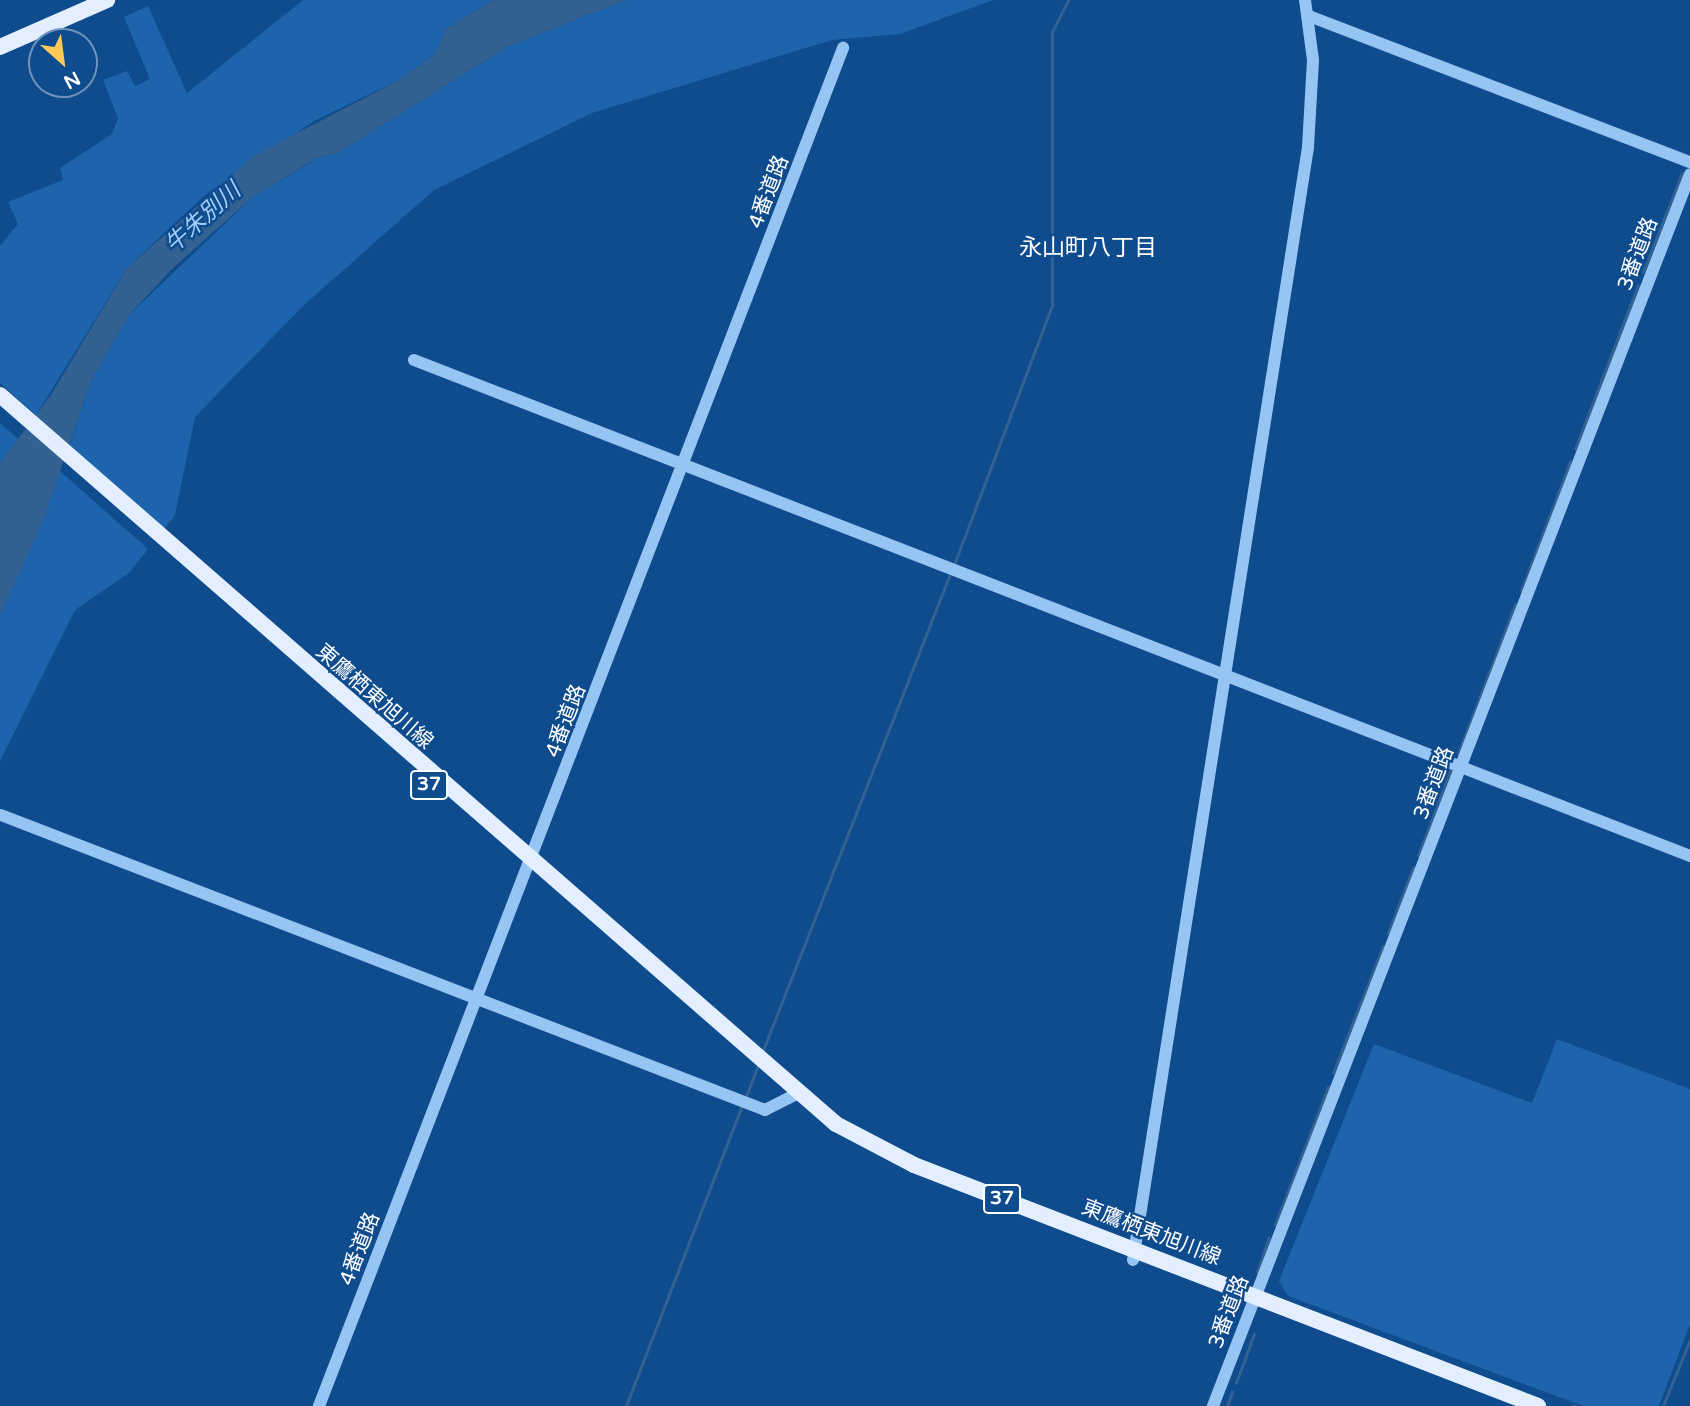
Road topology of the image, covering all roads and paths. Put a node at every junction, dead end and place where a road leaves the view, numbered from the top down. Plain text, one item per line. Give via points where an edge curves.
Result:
1 (107, 0) edge
2 (1305, 0) edge
3 (1309, 16) junction
4 (0, 47) edge
5 (843, 48) dead end
6 (1690, 162) edge
7 (1690, 173) edge
8 (414, 360) dead end
9 (0, 395) edge
10 (0, 409) edge
11 (686, 466) junction
12 (112, 498) junction
13 (1224, 676) junction
14 (1461, 766) junction
15 (1, 815) edge
16 (1690, 856) edge
17 (529, 867) junction
18 (478, 998) junction
19 (793, 1098) junction
20 (1134, 1255) junction
21 (1254, 1301) junction
22 (319, 1406) edge
23 (1213, 1406) edge
24 (1509, 1406) edge
25 (1538, 1406) edge

1 - 4 main road
2 - 3 street
3 - 6 street
3 - 13 street via 1308,147
5 - 11 street, 4番道路
7 - 14 street, 3番道路
8 - 11 street
9 - 12 main road, 東鷹栖東旭川線 / 37
10 - 12 main road, 東鷹栖東旭川線 / 37
11 - 13 street
11 - 17 street, 4番道路
12 - 17 main road, 東鷹栖東旭川線 / 37
13 - 14 street
13 - 20 street
14 - 16 street
14 - 21 street, 3番道路
15 - 18 street
17 - 18 street, 4番道路
17 - 19 main road, 東鷹栖東旭川線 / 37
18 - 19 street via 765,1110
18 - 22 street, 4番道路
19 - 20 main road, 東鷹栖東旭川線 / 37 via 914,1165
20 - 21 main road, 東鷹栖東旭川線 / 37
21 - 23 street, 3番道路
21 - 24 main road, 東鷹栖東旭川線 / 37
21 - 25 main road, 東鷹栖東旭川線 / 37

